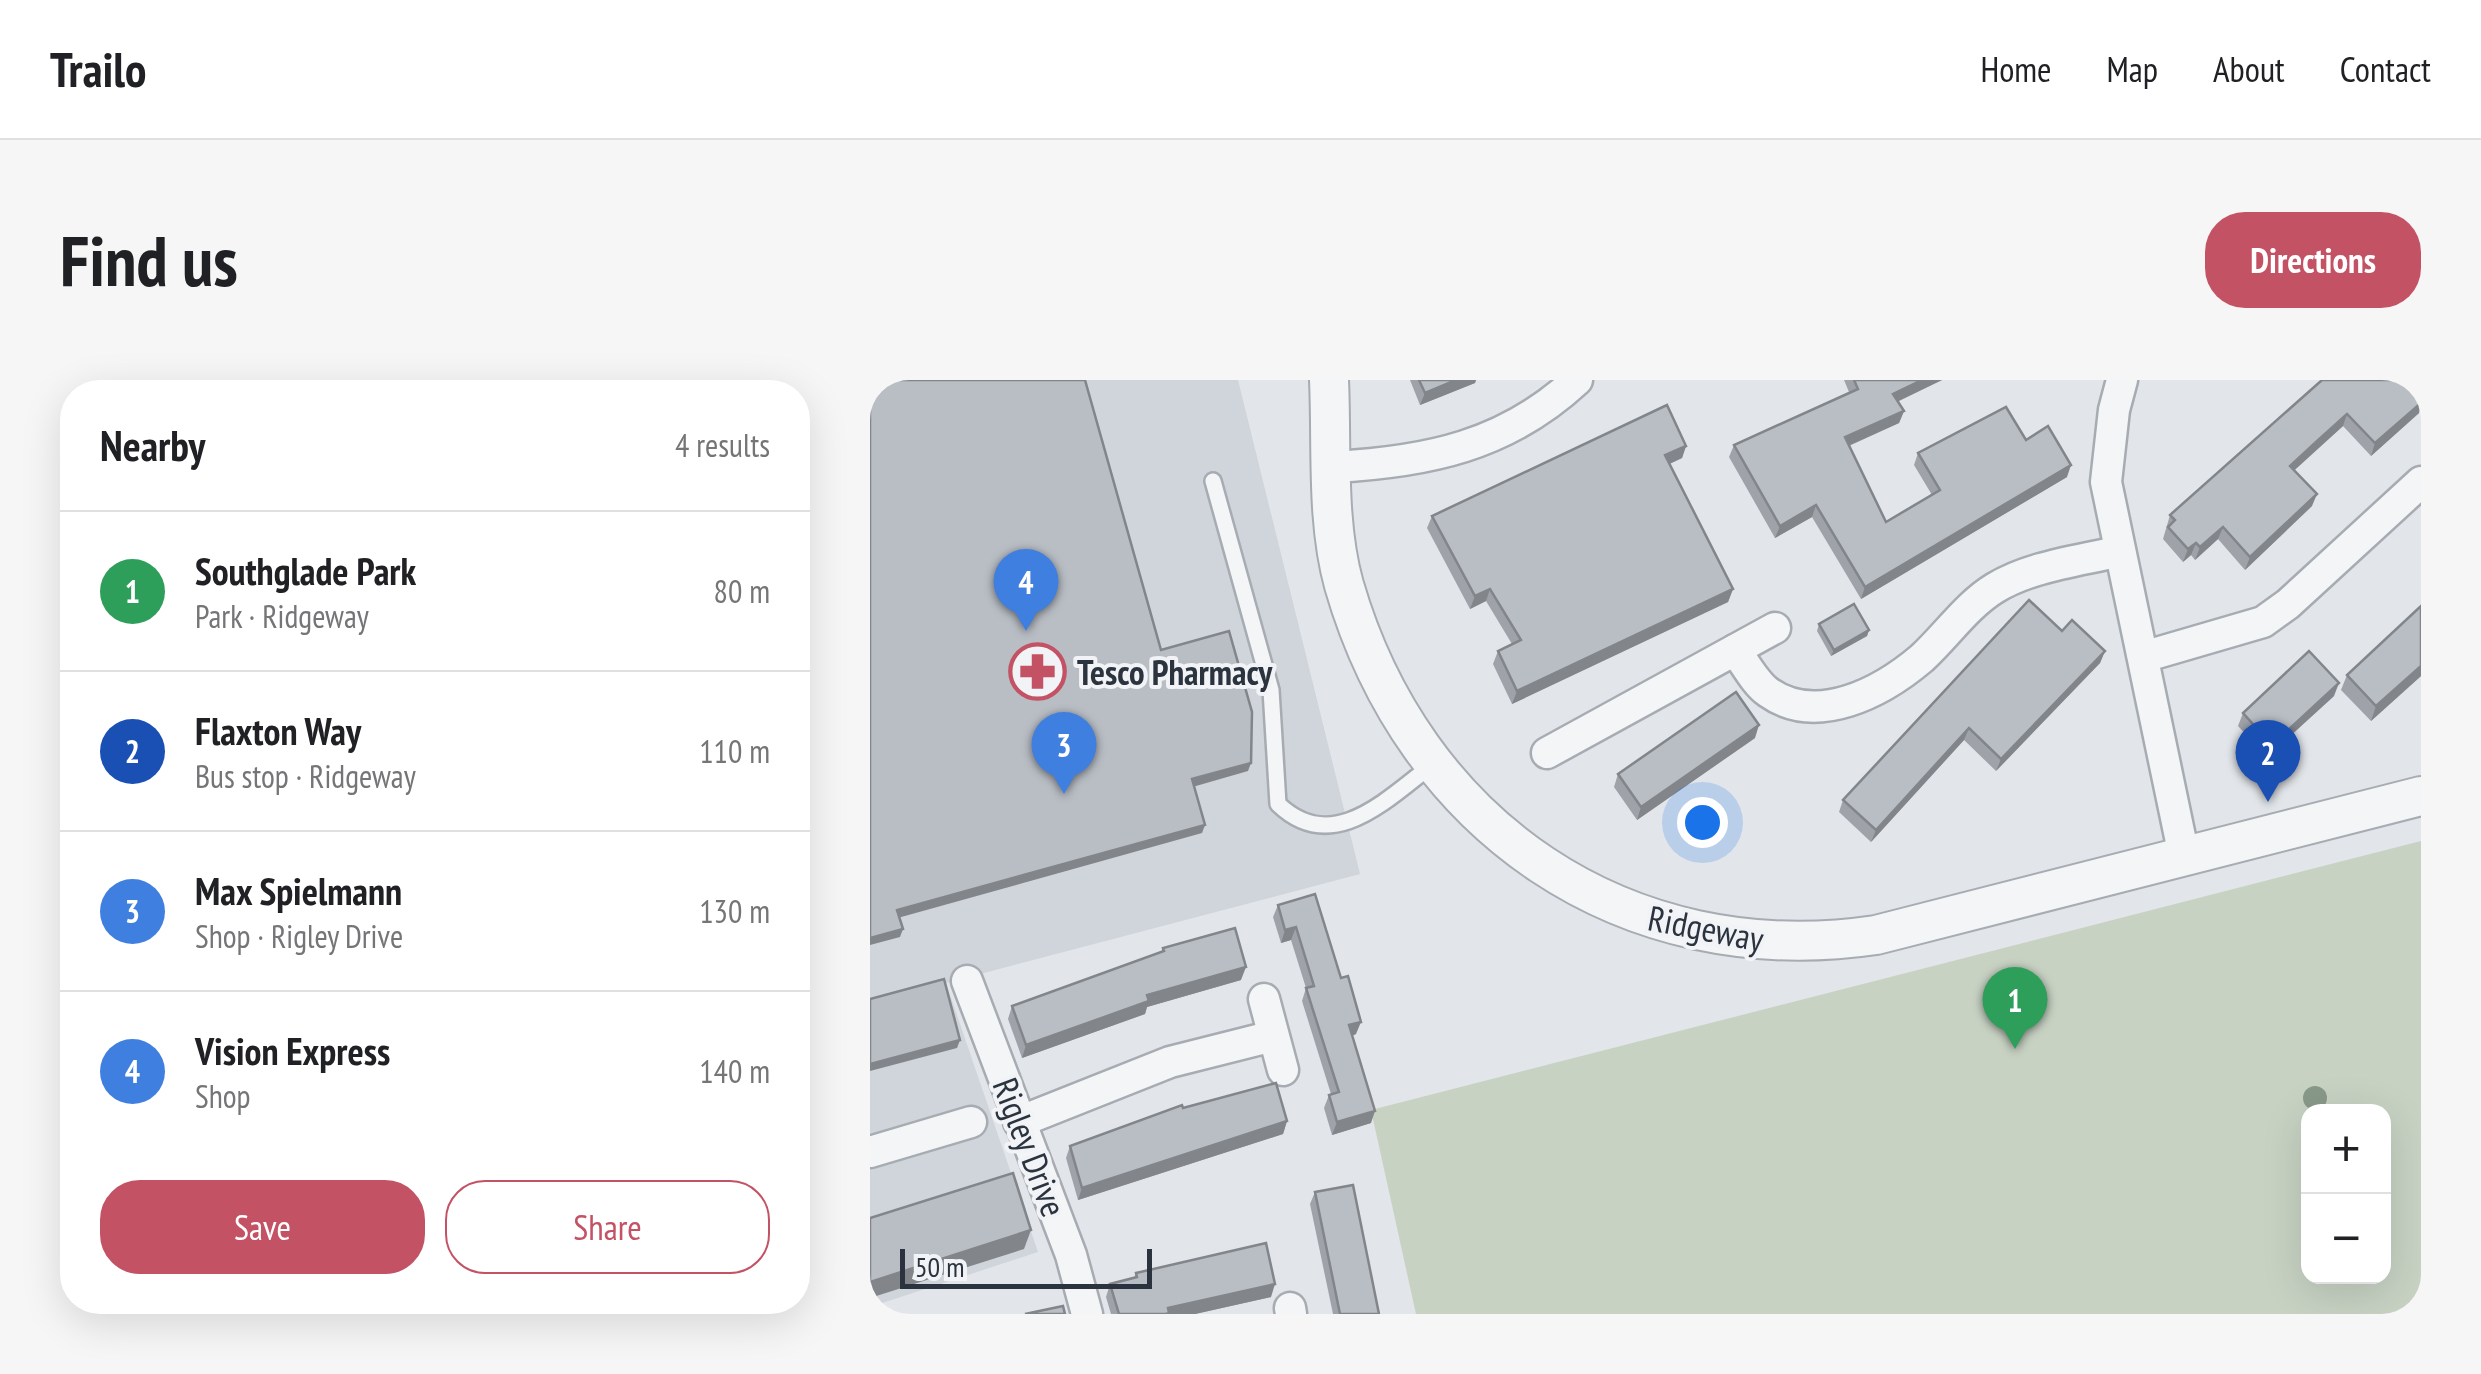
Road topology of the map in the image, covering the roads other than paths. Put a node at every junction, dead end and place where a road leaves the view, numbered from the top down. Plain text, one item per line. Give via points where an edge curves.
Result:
1 (1329, 380) edge
2 (1577, 380) edge
3 (2122, 380) edge
4 (1333, 467) junction
5 (1214, 481) dead end
6 (2421, 482) edge
7 (2120, 550) junction
8 (1776, 628) dead end
9 (1735, 650) junction
10 (2142, 657) junction
11 (1547, 753) dead end
12 (1432, 765) junction
13 (2421, 796) edge
14 (2184, 856) junction
15 (968, 981) dead end
16 (1264, 999) dead end
17 (1274, 1036) junction
18 (1283, 1070) dead end
19 (972, 1122) dead end
20 (1020, 1122) junction
21 (870, 1152) edge
22 (1087, 1314) edge

1 - 4 street, Ridgeway
2 - 4 street via 1522,424 1478,444 1410,462
3 - 7 street via 2106,482
4 - 12 street, Ridgeway via 1344,582 1395,712
5 - 12 lane via 1271,690 1278,804 1305,823 1342,824
6 - 10 street via 2263,622
7 - 9 street via 2024,574 1992,590 1920,660 1869,691 1822,708 1792,706 1765,690
7 - 10 street
8 - 9 street
9 - 11 street
10 - 14 street
12 - 14 street, Ridgeway via 1498,832 1564,880 1630,912 1761,942 1876,935
13 - 14 street, Ridgeway
15 - 20 street, Rigley Drive
16 - 17 street
17 - 18 street
17 - 20 street via 1170,1062
19 - 21 street
20 - 22 street, Rigley Drive

